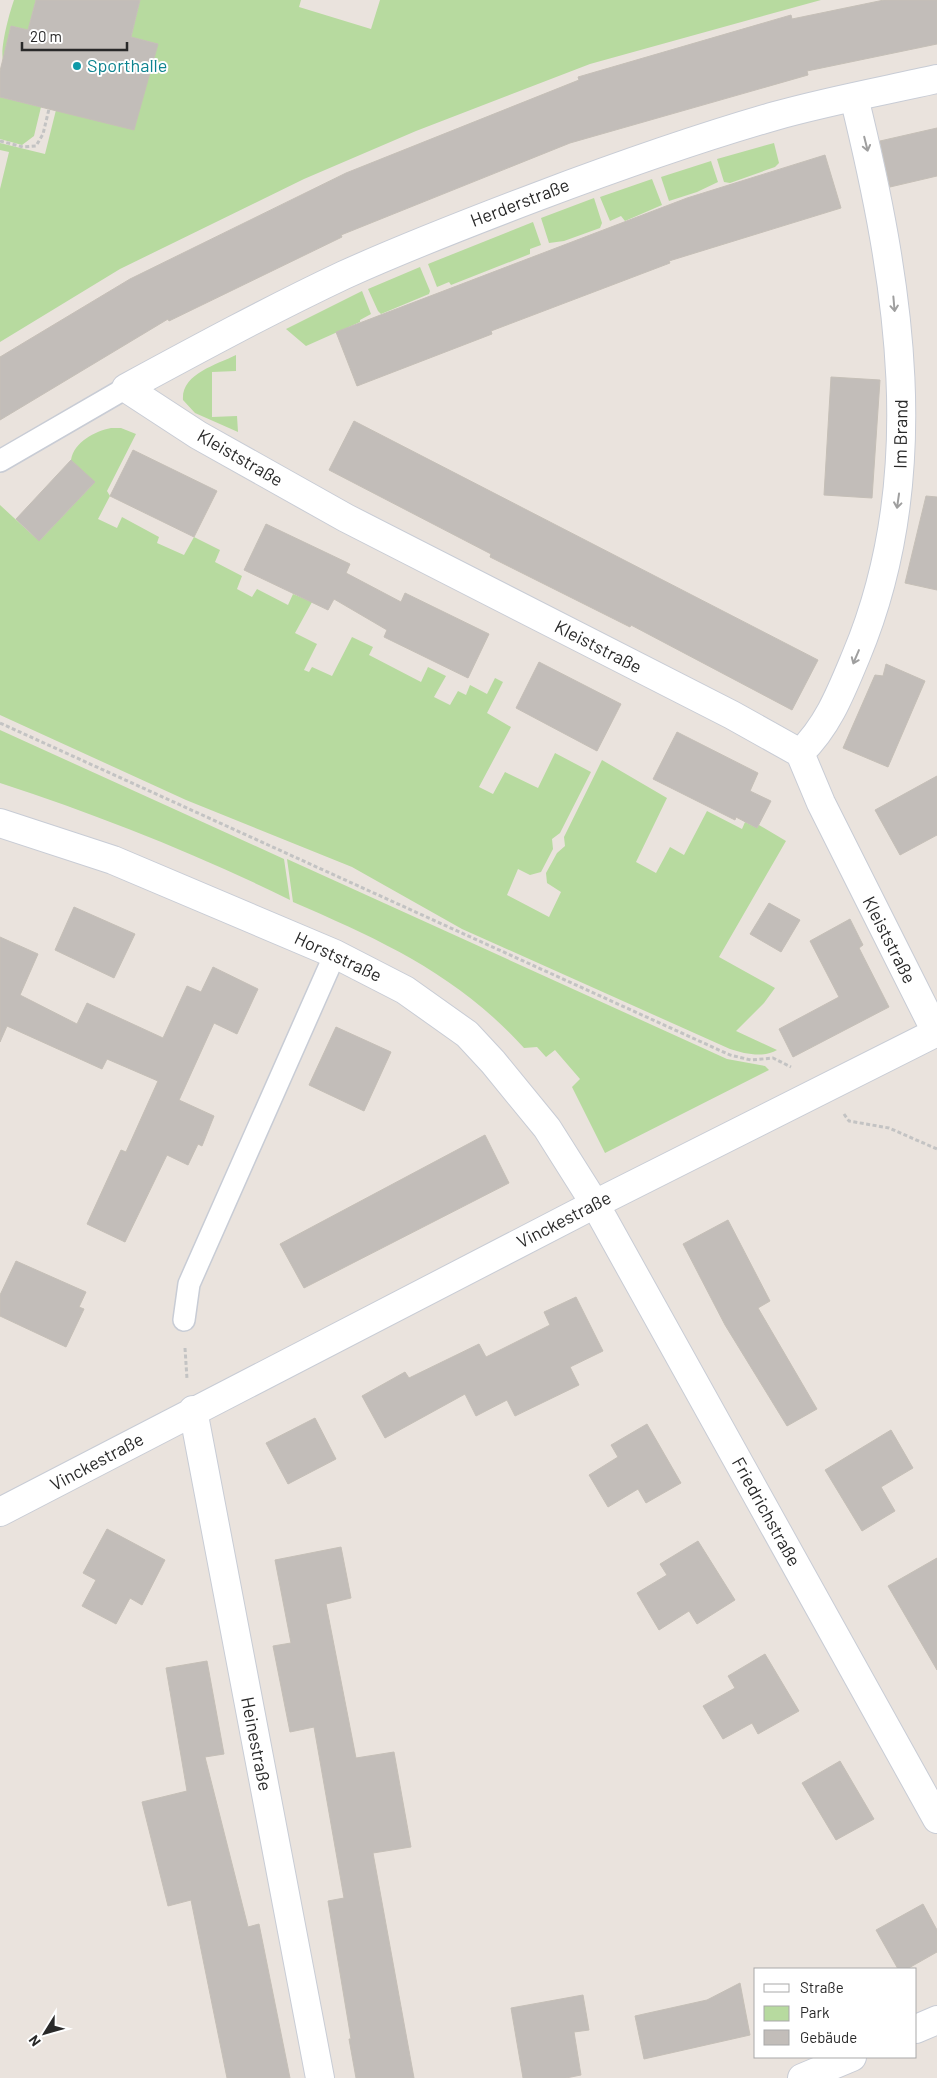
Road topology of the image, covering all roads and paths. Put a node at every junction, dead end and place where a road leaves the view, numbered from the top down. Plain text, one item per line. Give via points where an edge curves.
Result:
1 (937, 79) edge
2 (854, 97) junction
3 (48, 109) dead end
4 (0, 141) edge
5 (126, 388) junction
6 (0, 461) edge
7 (0, 723) edge
8 (800, 753) junction
9 (0, 823) edge
10 (335, 954) junction
11 (936, 1032) edge
12 (798, 1064) dead end
13 (826, 1088) junction
14 (937, 1150) edge
15 (595, 1204) junction
16 (184, 1320) joint
17 (193, 1410) junction
18 (0, 1512) edge
19 (937, 1820) edge
20 (937, 2020) edge
21 (917, 2029) edge
22 (850, 2058) edge
23 (320, 2078) edge
24 (802, 2078) edge

1 - 2 street, Herderstraße
2 - 5 street, Herderstraße via 700,139 616,167 422,241 269,312
2 -> 8 street, Im Brand via 893,285 901,386 900,486 886,568 863,640 830,716 815,739
3 - 4 path via 43,134 36,146 23,147
5 - 6 lane
5 - 8 street, Kleiststraße via 198,435 346,518
7 - 12 path via 730,1055 751,1060 773,1058 789,1068
8 - 11 street, Kleiststraße via 821,803
9 - 10 street, Horststraße via 113,860
10 - 15 street, Horststraße via 405,990 467,1034 547,1128
10 - 16 lane via 189,1284
11 - 13 street, Vinckestraße
13 - 14 path via 849,1121 889,1128
13 - 15 street, Vinckestraße
15 - 17 street, Vinckestraße
15 - 19 street, Friedrichstraße
16 - 17 path via 185,1366
17 - 18 street, Vinckestraße
17 - 23 street, Heinestraße
20 - 21 street
22 - 24 street

